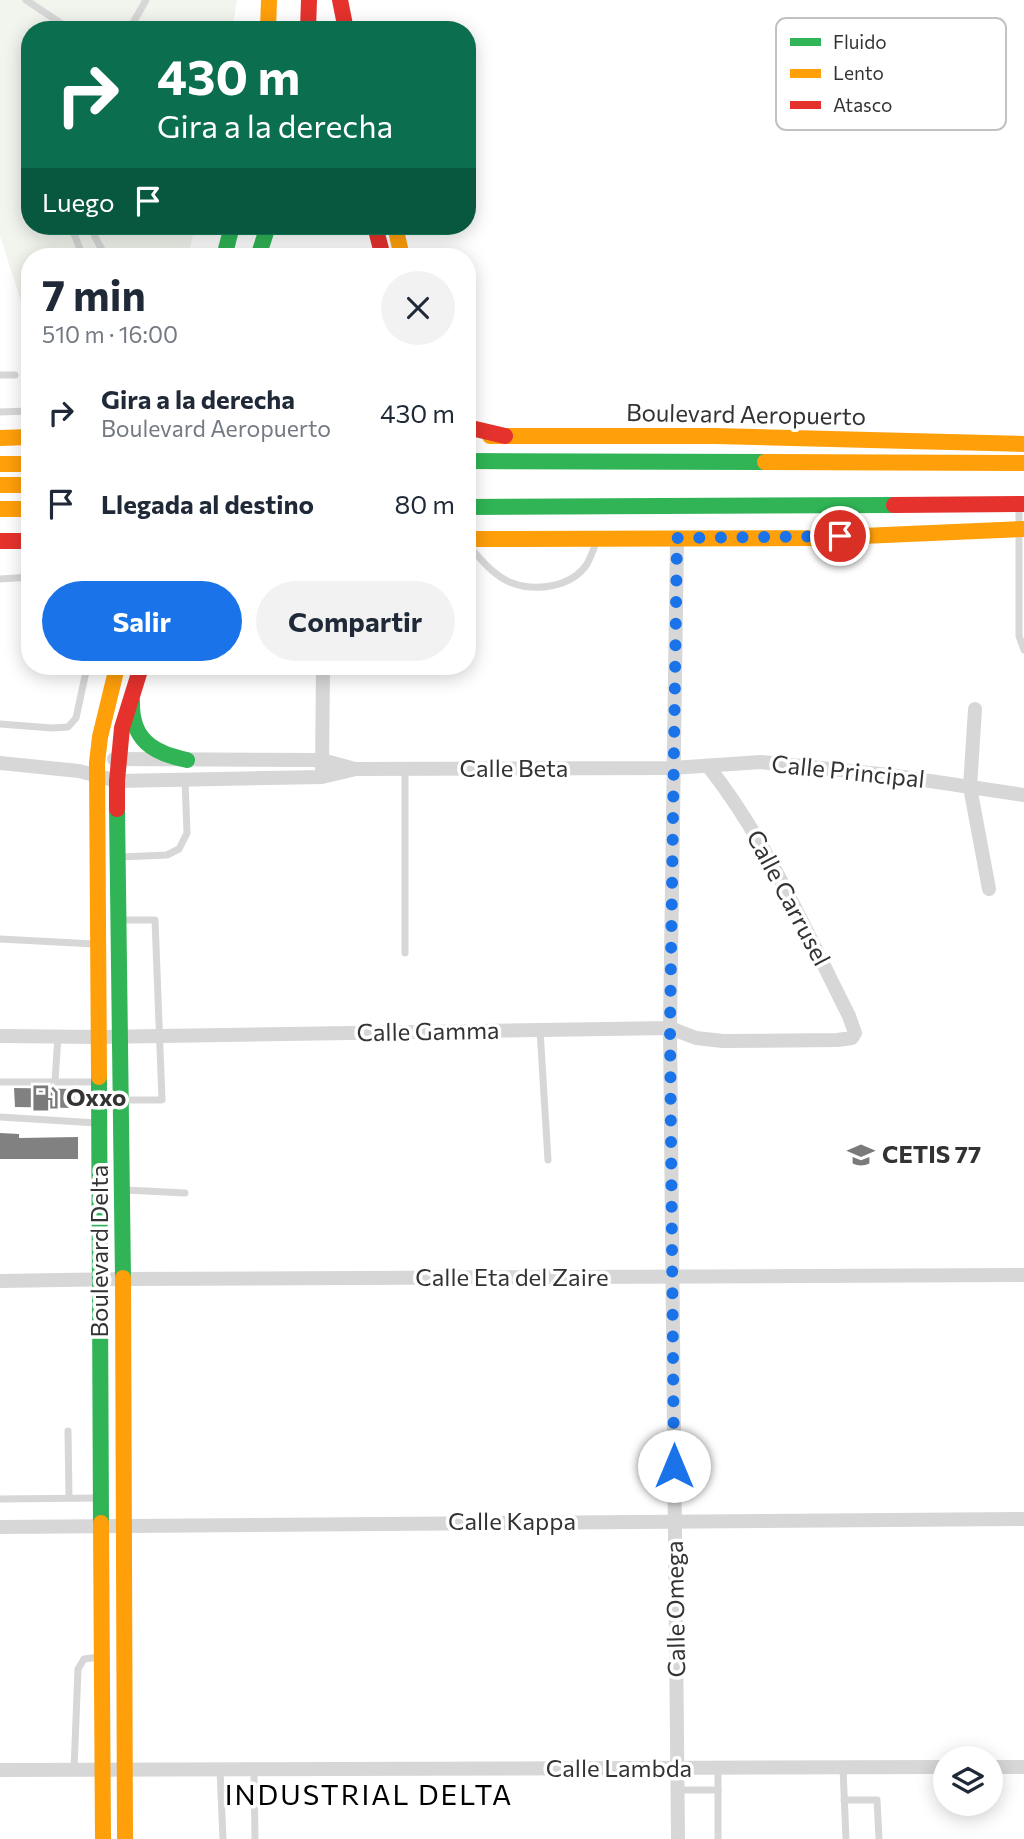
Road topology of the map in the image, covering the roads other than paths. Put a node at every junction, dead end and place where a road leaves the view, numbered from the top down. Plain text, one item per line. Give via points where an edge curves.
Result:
1 (26, 0) edge
2 (146, 0) edge
3 (269, 0) edge
4 (309, 0) edge
5 (340, 0) edge
6 (58, 21) edge
7 (134, 21) edge
8 (268, 21) edge
9 (308, 21) edge
10 (344, 21) edge
11 (0, 375) edge
12 (15, 375) dead end
13 (21, 411) edge
14 (0, 412) edge
15 (476, 429) edge
16 (476, 436) edge
17 (505, 436) junction
18 (21, 437) edge
19 (0, 438) edge
20 (1024, 444) edge
21 (476, 461) edge
22 (1024, 463) edge
23 (0, 464) edge
24 (21, 464) edge
25 (0, 485) edge
26 (21, 485) edge
27 (1021, 504) edge
28 (476, 507) edge
29 (0, 509) edge
30 (21, 509) edge
31 (1021, 529) edge
32 (599, 537) junction
33 (677, 538) junction
34 (0, 541) edge
35 (21, 541) edge
36 (476, 542) edge
37 (476, 553) edge
38 (21, 578) edge
39 (0, 579) edge
40 (1024, 650) edge
41 (85, 675) edge
42 (115, 675) edge
43 (139, 675) edge
44 (323, 675) edge
45 (134, 690) junction
46 (975, 709) dead end
47 (0, 724) edge
48 (119, 758) junction
49 (187, 760) junction
50 (321, 760) junction
51 (0, 763) edge
52 (708, 766) junction
53 (672, 768) junction
54 (356, 769) junction
55 (405, 769) junction
56 (97, 770) junction
57 (322, 777) junction
58 (185, 779) junction
59 (117, 781) junction
60 (970, 787) junction
61 (1024, 795) edge
62 (119, 858) junction
63 (989, 889) dead end
64 (119, 920) junction
65 (0, 939) edge
66 (99, 944) junction
67 (405, 953) dead end
68 (670, 1028) junction
69 (540, 1030) junction
70 (160, 1035) junction
71 (0, 1036) edge
72 (58, 1036) junction
73 (120, 1036) junction
74 (99, 1037) junction
75 (854, 1037) joint
76 (55, 1081) junction
77 (0, 1082) edge
78 (98, 1082) junction
79 (122, 1100) junction
80 (0, 1117) edge
81 (99, 1124) junction
82 (548, 1160) dead end
83 (122, 1190) junction
84 (185, 1193) dead end
85 (1024, 1276) edge
86 (674, 1277) junction
87 (100, 1279) junction
88 (122, 1279) junction
89 (0, 1281) edge
90 (68, 1431) dead end
91 (69, 1498) junction
92 (102, 1498) junction
93 (0, 1499) edge
94 (1024, 1520) edge
95 (674, 1521) junction
96 (0, 1527) edge
97 (103, 1527) junction
98 (124, 1527) junction
99 (103, 1657) junction
100 (933, 1767) edge
101 (1003, 1767) edge
102 (1024, 1767) edge
103 (718, 1768) junction
104 (843, 1768) junction
105 (678, 1769) junction
106 (0, 1770) edge
107 (126, 1770) junction
108 (220, 1770) junction
109 (254, 1770) junction
110 (74, 1771) junction
111 (103, 1771) junction
112 (678, 1790) junction
113 (718, 1790) junction
114 (844, 1800) junction
115 (103, 1839) edge
116 (125, 1839) edge
117 (223, 1839) edge
118 (255, 1839) edge
119 (678, 1839) edge
120 (718, 1839) edge
121 (846, 1839) edge
122 (879, 1839) edge

1 - 6 lane
2 - 7 lane
3 - 8 main road
4 - 9 main road
5 - 10 main road
11 - 12 lane
13 - 14 lane
15 - 17 main road
16 - 17 main road, Boulevard Aeropuerto
17 - 20 main road, Boulevard Aeropuerto
18 - 19 main road
21 - 22 main road, Boulevard Aeropuerto
23 - 24 main road
25 - 26 main road
27 - 28 main road
27 - 31 lane
29 - 30 main road
31 - 33 main road
31 - 40 lane via 1019,636
32 - 33 main road
32 - 36 main road
32 - 37 lane via 586,566 551,588 513,584
33 - 53 street, Calle Omega
34 - 35 main road
38 - 39 lane
41 - 47 lane via 76,718 68,727
42 - 56 main road, Boulevard Delta
43 - 45 main road, Boulevard Delta
44 - 50 street
45 - 48 main road, Boulevard Delta via 122,728
45 - 49 main road via 130,714 141,736 167,757
46 - 60 street
48 - 49 street, Calle Beta
48 - 56 street, Calle Beta
48 - 59 main road, Boulevard Delta
49 - 50 street, Calle Beta
50 - 54 street, Calle Beta
50 - 57 street
51 - 56 street, Calle Beta
52 - 53 street, Calle Principal
52 - 60 street, Calle Principal via 788,764
52 - 75 street, Calle Carrusel via 764,849 849,1016
53 - 55 street, Calle Beta
53 - 68 street, Calle Omega
54 - 55 street, Calle Beta
54 - 57 street, Calle Beta
55 - 67 lane
56 - 59 street, Calle Beta
56 - 66 main road, Boulevard Delta
57 - 58 street, Calle Beta
58 - 59 street, Calle Beta
58 - 62 lane via 187,833 179,849 167,855
59 - 62 main road, Boulevard Delta
60 - 61 street, Calle Principal
60 - 63 street
62 - 64 main road, Boulevard Delta
64 - 70 lane via 155,920
64 - 73 main road, Boulevard Delta
65 - 66 lane
66 - 74 main road, Boulevard Delta
68 - 69 street, Calle Gamma
68 - 75 street, Calle Gamma via 696,1038 723,1041
68 - 86 street, Calle Omega
69 - 70 street, Calle Gamma
69 - 82 lane
70 - 73 street, Calle Gamma
70 - 79 lane via 162,1100
71 - 72 street, Calle Gamma
72 - 74 street, Calle Gamma
72 - 76 lane
73 - 74 street, Calle Gamma
73 - 79 main road, Boulevard Delta
74 - 78 main road, Boulevard Delta
76 - 77 lane
76 - 78 lane
78 - 81 main road, Boulevard Delta
79 - 83 main road, Boulevard Delta
80 - 81 lane
81 - 87 main road, Boulevard Delta
83 - 84 lane
83 - 88 main road, Boulevard Delta
85 - 86 street, Calle Eta del Zaire
86 - 88 street, Calle Eta del Zaire
86 - 95 street, Calle Omega
87 - 88 street, Calle Eta del Zaire
87 - 89 street, Calle Eta del Zaire
87 - 92 main road, Boulevard Delta
88 - 98 main road, Boulevard Delta
90 - 91 lane
91 - 92 lane
91 - 93 lane
92 - 97 main road, Boulevard Delta
94 - 95 street, Calle Kappa
95 - 98 street, Calle Kappa
95 - 105 street, Calle Omega
96 - 97 street, Calle Kappa
97 - 98 street, Calle Kappa
97 - 99 main road, Boulevard Delta
98 - 107 main road, Boulevard Delta
99 - 110 lane via 88,1658 79,1665
99 - 111 main road, Boulevard Delta
100 - 104 street, Calle Lambda
101 - 102 street
103 - 104 street, Calle Lambda
103 - 105 street, Calle Lambda
103 - 113 lane
104 - 114 lane
105 - 109 street, Calle Lambda
105 - 112 street, Calle Omega
106 - 110 street, Calle Lambda
107 - 108 street, Calle Lambda
107 - 111 street, Calle Lambda
107 - 116 main road, Boulevard Delta
108 - 109 street, Calle Lambda
108 - 117 lane
109 - 118 lane
110 - 111 street, Calle Lambda
111 - 115 main road, Boulevard Delta
112 - 113 lane
112 - 119 street, Calle Omega
113 - 120 lane
114 - 121 lane
114 - 122 lane via 877,1800

